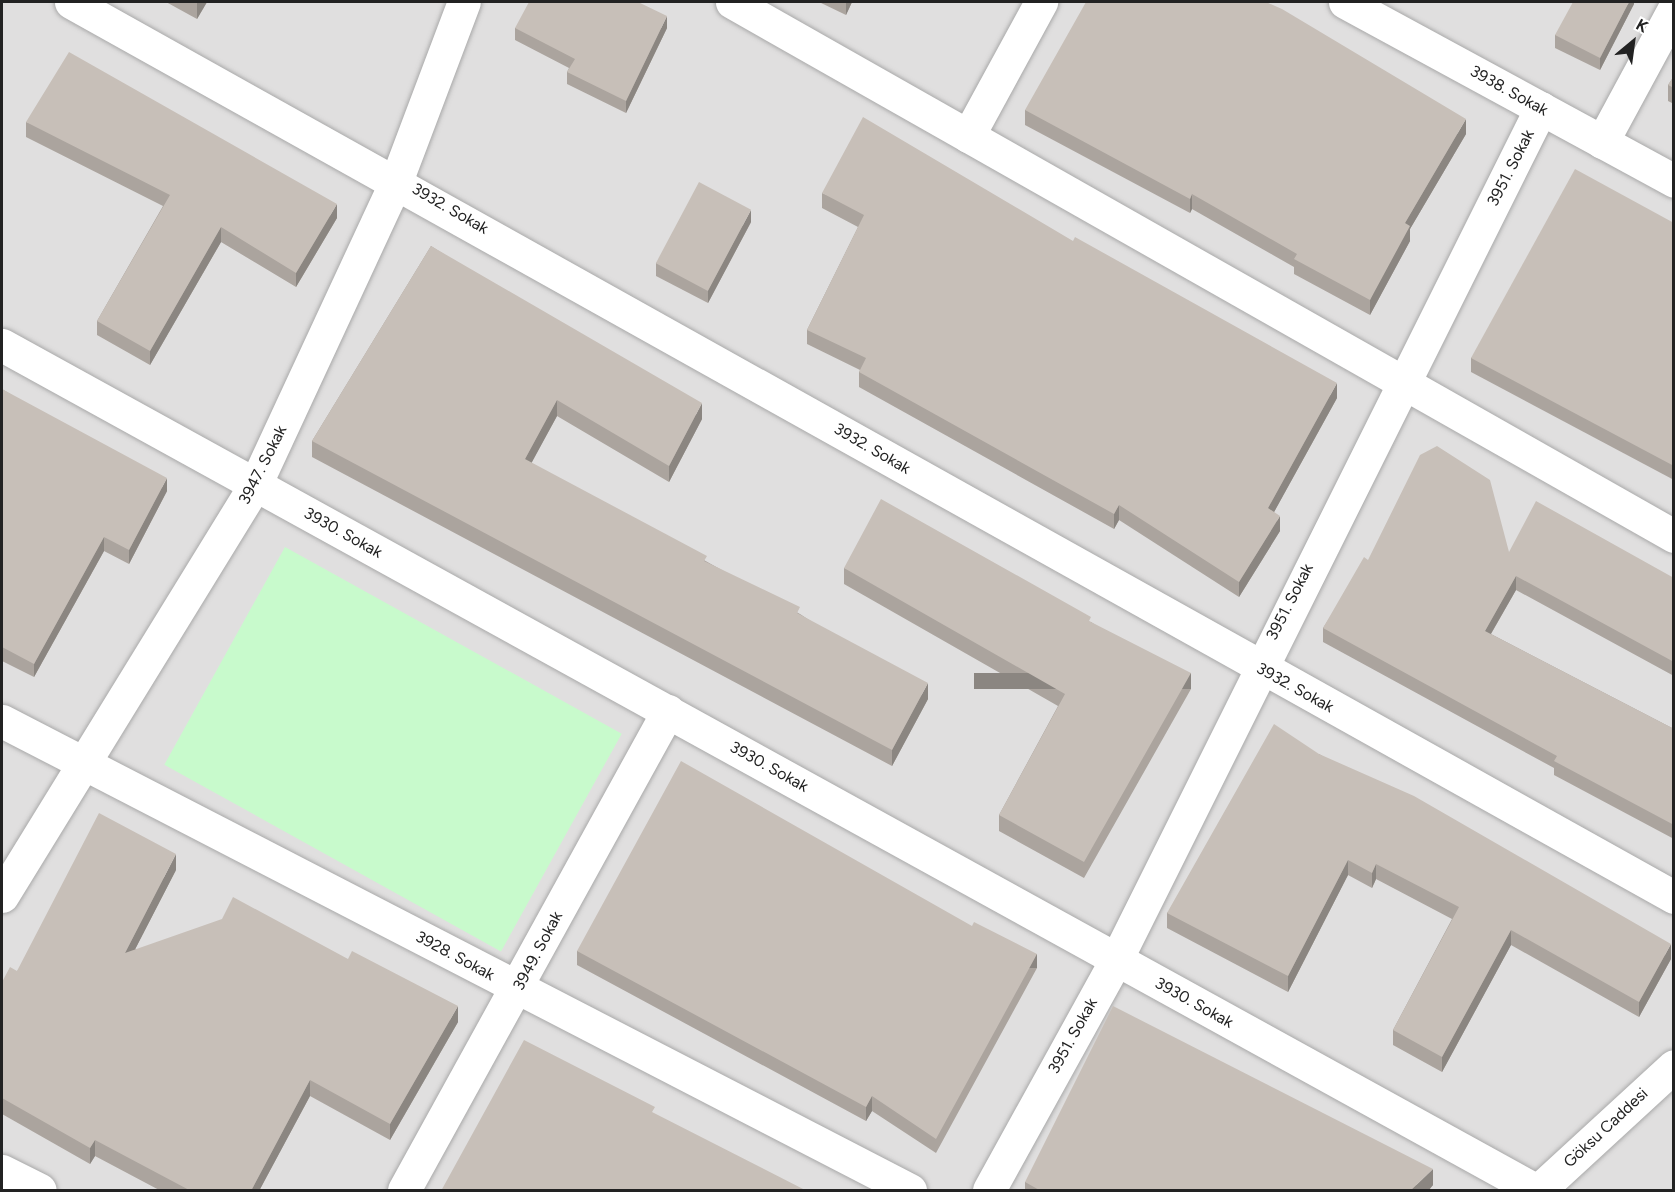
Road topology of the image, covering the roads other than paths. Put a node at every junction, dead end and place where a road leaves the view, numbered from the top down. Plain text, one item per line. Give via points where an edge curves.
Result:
1 (71, 2) edge
2 (464, 2) edge
3 (732, 2) edge
4 (1041, 2) edge
5 (1345, 2) edge
6 (1674, 9) edge
7 (1542, 108) junction
8 (968, 136) junction
9 (1602, 142) junction
10 (397, 179) junction
11 (1674, 181) edge
12 (2, 345) edge
13 (1401, 381) junction
14 (255, 485) junction
15 (1674, 536) edge
16 (1257, 668) junction
17 (668, 711) junction
18 (2, 720) edge
19 (84, 761) junction
20 (2, 897) edge
21 (1674, 897) edge
22 (1116, 960) junction
23 (518, 988) junction
24 (1674, 1066) edge
25 (2, 1171) edge
26 (40, 1191) edge
27 (404, 1191) edge
28 (910, 1191) edge
29 (989, 1191) edge
30 (1537, 1191) edge

1 - 10 street, 3932. Sokak
2 - 10 street, 3947. Sokak
3 - 8 street
4 - 8 street
5 - 7 street, 3938. Sokak
6 - 9 street
7 - 9 street, 3938. Sokak
7 - 13 street, 3951. Sokak
8 - 13 street
9 - 11 street, 3938. Sokak
10 - 14 street, 3947. Sokak
10 - 16 street, 3932. Sokak
12 - 14 street, 3930. Sokak
13 - 15 street
13 - 16 street, 3951. Sokak
14 - 17 street, 3930. Sokak
14 - 19 street, 3947. Sokak
16 - 21 street, 3932. Sokak
16 - 22 street, 3951. Sokak
17 - 22 street, 3930. Sokak
17 - 23 street, 3949. Sokak
18 - 19 street, 3928. Sokak
19 - 20 street, 3947. Sokak
19 - 23 street, 3928. Sokak
22 - 29 street, 3951. Sokak
22 - 30 street, 3930. Sokak
23 - 27 street, 3949. Sokak
23 - 28 street, 3928. Sokak
24 - 30 street, Göksu Caddesi
25 - 26 street

